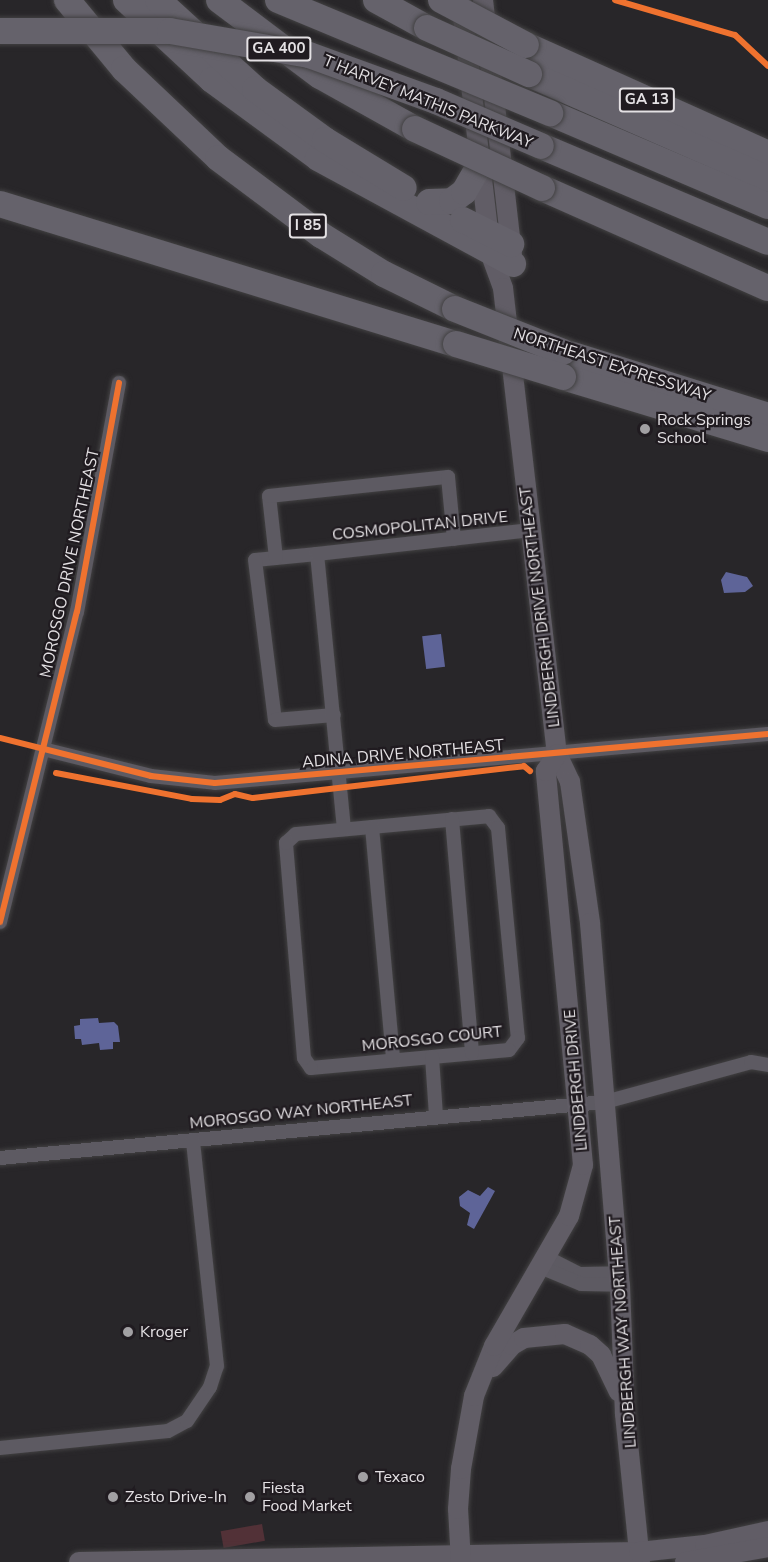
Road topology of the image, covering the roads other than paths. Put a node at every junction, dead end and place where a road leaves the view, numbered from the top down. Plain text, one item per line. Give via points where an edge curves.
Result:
1 (67, 0) edge
2 (126, 0) edge
3 (158, 0) edge
4 (219, 0) edge
5 (278, 0) edge
6 (376, 0) edge
7 (441, 0) edge
8 (461, 0) edge
9 (483, 0) edge
10 (0, 31) edge
11 (768, 154) edge
12 (482, 161) junction
13 (768, 179) edge
14 (429, 202) junction
15 (0, 204) edge
16 (768, 206) edge
17 (768, 242) edge
18 (501, 249) junction
19 (768, 288) edge
20 (563, 364) junction
21 (119, 383) dead end
22 (768, 416) edge
23 (768, 439) edge
24 (531, 530) junction
25 (454, 539) junction
26 (317, 554) junction
27 (276, 558) junction
28 (334, 715) junction
29 (768, 734) edge
30 (43, 748) junction
31 (556, 754) junction
32 (340, 773) junction
33 (452, 819) junction
34 (372, 827) junction
35 (344, 829) junction
36 (0, 922) edge
37 (472, 1053) junction
38 (432, 1057) junction
39 (393, 1060) junction
40 (768, 1065) edge
41 (605, 1102) junction
42 (580, 1104) junction
43 (436, 1116) junction
44 (193, 1140) junction
45 (0, 1158) edge
46 (543, 1262) junction
47 (620, 1279) junction
48 (474, 1396) junction
49 (626, 1414) junction
50 (0, 1448) edge
51 (768, 1531) edge
52 (768, 1547) edge
53 (640, 1557) edge
54 (461, 1558) edge
55 (79, 1562) edge
56 (685, 1562) edge

1 - 20 highway, NORTHEAST EXPRESSWAY / I 85, bridge via 124,69 226,165 321,235 384,274
2 - 18 highway via 212,80 278,131 362,185
3 - 14 highway via 255,88 325,140
4 - 19 highway, bridge via 320,76 415,129
5 - 16 highway, bridge
6 - 13 highway, GA 13, bridge via 427,28
7 - 11 highway, GA 13, bridge via 526,45
8 - 12 main road, LINDBERGH DRIVE NORTHEAST
9 - 18 main road, LINDBERGH DRIVE NORTHEAST
10 - 17 highway, T HARVEY MATHIS PARKWAY / GA 400, bridge via 170,31 309,55 425,97
12 - 14 highway via 464,192 452,201
12 - 18 main road, LINDBERGH DRIVE NORTHEAST
14 - 18 highway
15 - 20 highway, bridge via 456,344
18 - 24 main road, LINDBERGH DRIVE NORTHEAST
20 - 22 highway, NORTHEAST EXPRESSWAY / I 85
20 - 23 highway
21 - 30 street, MOROSGO DRIVE NORTHEAST via 77,612
24 - 25 street, COSMOPOLITAN DRIVE
24 - 31 main road, LINDBERGH DRIVE NORTHEAST
25 - 26 street, COSMOPOLITAN DRIVE
25 - 27 street via 448,477 269,496
26 - 27 street
26 - 28 street, COSMOPOLITAN DRIVE
27 - 28 street via 255,560 275,720
28 - 32 street, COSMOPOLITAN DRIVE
29 - 31 street, ADINA DRIVE NORTHEAST
30 - 32 street, ADINA DRIVE NORTHEAST via 184,782 250,782
30 - 36 street, MOROSGO DRIVE NORTHEAST
31 - 32 street, ADINA DRIVE NORTHEAST
31 - 41 main road, LINDBERGH DRIVE NORTHEAST via 570,782
31 - 42 main road, LINDBERGH DRIVE via 546,771
32 - 35 street, COSMOPOLITAN DRIVE
33 - 34 street, MOROSGO COURT
33 - 37 street
33 - 37 street, MOROSGO COURT via 489,816 498,828 518,1038 509,1050
34 - 35 street, MOROSGO COURT
34 - 39 street
35 - 39 street, MOROSGO COURT via 296,834 286,843 304,1058 311,1068
37 - 38 street, MOROSGO COURT
38 - 39 street, MOROSGO COURT
38 - 43 street
40 - 41 street, MOROSGO WAY NORTHEAST via 751,1062
41 - 42 street, MOROSGO WAY NORTHEAST
41 - 47 main road, LINDBERGH WAY NORTHEAST
42 - 43 street, MOROSGO WAY NORTHEAST
42 - 46 main road, LINDBERGH DRIVE via 583,1166 569,1216
43 - 44 street, MOROSGO WAY NORTHEAST
44 - 45 street, MOROSGO WAY NORTHEAST
44 - 50 street via 217,1366 210,1387 187,1421 168,1431
46 - 47 street via 580,1274
46 - 48 main road, LINDBERGH DRIVE via 495,1346
47 - 49 main road, LINDBERGH WAY NORTHEAST
48 - 49 main road via 512,1345 537,1334 565,1334 584,1341 602,1355 614,1375
48 - 54 main road, LINDBERGH DRIVE via 461,1469
49 - 53 main road, LINDBERGH WAY NORTHEAST
51 - 53 main road
52 - 56 main road
53 - 54 main road
54 - 55 main road

